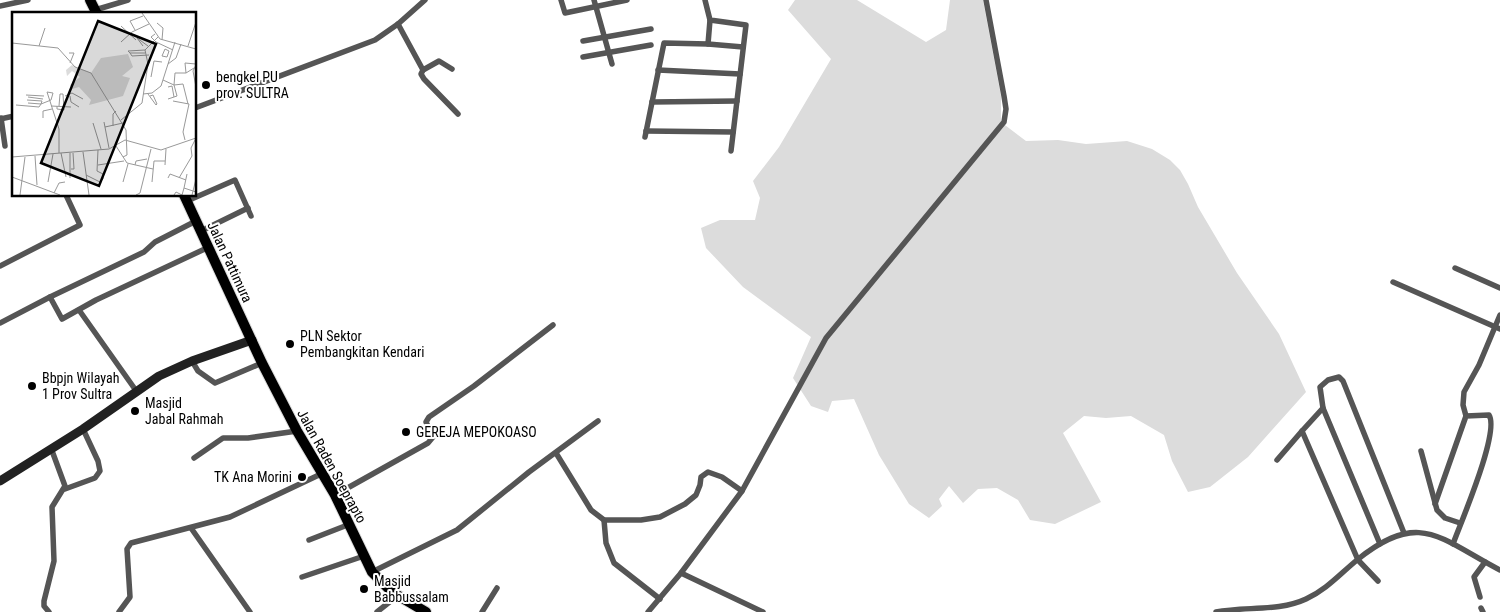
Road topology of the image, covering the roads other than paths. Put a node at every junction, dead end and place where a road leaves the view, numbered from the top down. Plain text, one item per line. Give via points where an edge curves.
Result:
1 (28, 0) edge
2 (90, 0) edge
3 (128, 0) edge
4 (425, 0) edge
5 (561, 0) edge
6 (627, 0) edge
7 (705, 0) edge
8 (986, 0) edge
9 (595, 3) edge
10 (0, 6) edge
11 (96, 12) edge
12 (710, 20) junction
13 (398, 24) junction
14 (651, 29) dead end
15 (605, 37) junction
16 (583, 41) dead end
17 (708, 44) junction
18 (651, 45) dead end
19 (744, 47) junction
20 (609, 52) junction
21 (583, 57) dead end
22 (612, 64) dead end
23 (452, 69) dead end
24 (423, 70) junction
25 (658, 70) junction
26 (740, 74) junction
27 (737, 101) junction
28 (652, 102) junction
29 (196, 108) edge
30 (458, 114) dead end
31 (1, 118) edge
32 (733, 132) junction
33 (4, 146) dead end
34 (731, 151) dead end
35 (196, 194) edge
36 (66, 196) edge
37 (186, 198) edge
38 (248, 208) junction
39 (251, 216) dead end
40 (199, 226) junction
41 (209, 247) junction
42 (0, 266) edge
43 (1455, 268) dead end
44 (1393, 282) dead end
45 (1500, 288) edge
46 (50, 297) junction
47 (79, 310) junction
48 (1500, 315) edge
49 (0, 323) edge
50 (553, 325) dead end
51 (1498, 328) edge
52 (252, 340) junction
53 (192, 361) junction
54 (262, 363) junction
55 (137, 392) junction
56 (1324, 408) junction
57 (1466, 416) junction
58 (598, 421) dead end
59 (82, 429) junction
60 (297, 431) junction
61 (1302, 431) junction
62 (51, 448) junction
63 (1421, 451) dead end
64 (556, 453) junction
65 (194, 458) dead end
66 (1277, 460) dead end
67 (321, 474) junction
68 (0, 481) edge
69 (65, 489) junction
70 (742, 491) junction
71 (335, 495) junction
72 (1435, 504) junction
73 (604, 520) junction
74 (1460, 523) junction
75 (350, 524) junction
76 (191, 528) junction
77 (1404, 533) junction
78 (309, 540) dead end
79 (1380, 544) junction
80 (1453, 544) junction
81 (364, 556) junction
82 (1358, 560) junction
83 (1485, 562) junction
84 (1500, 570) edge
85 (372, 572) junction
86 (681, 574) junction
87 (302, 577) dead end
88 (1378, 581) dead end
89 (498, 588) dead end
90 (398, 596) junction
91 (1480, 597) dead end
92 (660, 598) junction
93 (1236, 610) edge
94 (1267, 610) edge
95 (49, 612) edge
96 (119, 612) edge
97 (250, 612) edge
98 (377, 612) edge
99 (426, 612) edge
100 (482, 612) edge
101 (648, 612) edge
102 (763, 612) edge
103 (1216, 612) edge

1 - 10 street
2 - 11 highway
3 - 11 street
4 - 13 street
5 - 9 street via 565,13
6 - 9 street
7 - 12 street
8 - 70 street via 1006,109 1004,122 826,338
9 - 15 street
12 - 17 street
12 - 19 street via 746,25
13 - 24 street
13 - 29 street via 370,43
14 - 15 street
15 - 16 street
15 - 20 street
17 - 19 street
17 - 25 street via 664,43
18 - 20 street
19 - 26 street
20 - 21 street
20 - 22 street
23 - 24 street via 440,61
24 - 30 street via 421,74 426,83
25 - 26 street
25 - 28 street
26 - 27 street
27 - 28 street
27 - 32 street
28 - 32 street via 645,134
31 - 33 street
32 - 34 street
35 - 38 street via 236,180
36 - 42 street via 80,225
37 - 40 highway, Jalan Pattimura
38 - 39 street
38 - 40 street
40 - 41 highway, Jalan Pattimura
40 - 46 street via 155,242 144,252
41 - 47 street
41 - 52 highway, Jalan Pattimura
43 - 45 street
44 - 51 street
46 - 47 street via 62,319
46 - 49 street
47 - 55 street
48 - 51 street
50 - 71 street via 429,417 426,422 433,436 428,443
51 - 57 street via 1464,392
52 - 53 main road
52 - 54 highway, Jalan Raden Soeprapto
53 - 54 street via 198,371 215,383
53 - 55 main road via 159,376
54 - 60 highway, Jalan Raden Soeprapto
55 - 59 main road
56 - 61 street
56 - 77 street via 1320,387 1339,377
56 - 79 street
57 - 72 street
57 - 74 street via 1489,415 1494,425 1490,448
58 - 64 street
59 - 62 main road
59 - 69 street via 100,471 95,478
60 - 65 street via 223,438
60 - 67 highway, Jalan Raden Soeprapto
61 - 66 street
61 - 82 street
62 - 68 main road
62 - 69 street
63 - 72 street
64 - 73 street via 591,510
64 - 85 street via 457,530
67 - 71 highway, Jalan Raden Soeprapto
67 - 76 street via 248,511
69 - 95 street via 52,507 54,561 44,601
70 - 73 street via 708,472 700,477 696,495 660,517
70 - 86 street
71 - 75 highway, Jalan Raden Soeprapto
72 - 74 street via 1442,516
73 - 92 street via 606,543 614,563
74 - 80 street
75 - 78 street
75 - 81 highway, Jalan Raden Soeprapto
76 - 96 street via 128,545 130,597
76 - 97 street
77 - 79 street
77 - 80 street via 1432,534
79 - 82 street
80 - 83 street
81 - 85 highway, Jalan Raden Soeprapto
81 - 87 street
82 - 88 street
82 - 94 street via 1328,586 1307,598
83 - 84 street
83 - 91 street via 1474,577
85 - 90 highway, Jalan Raden Soeprapto via 380,583
86 - 92 street
86 - 102 street
89 - 100 street
90 - 98 street
90 - 99 highway, Jalan Raden Soeprapto
92 - 101 street
93 - 94 street
93 - 103 street

